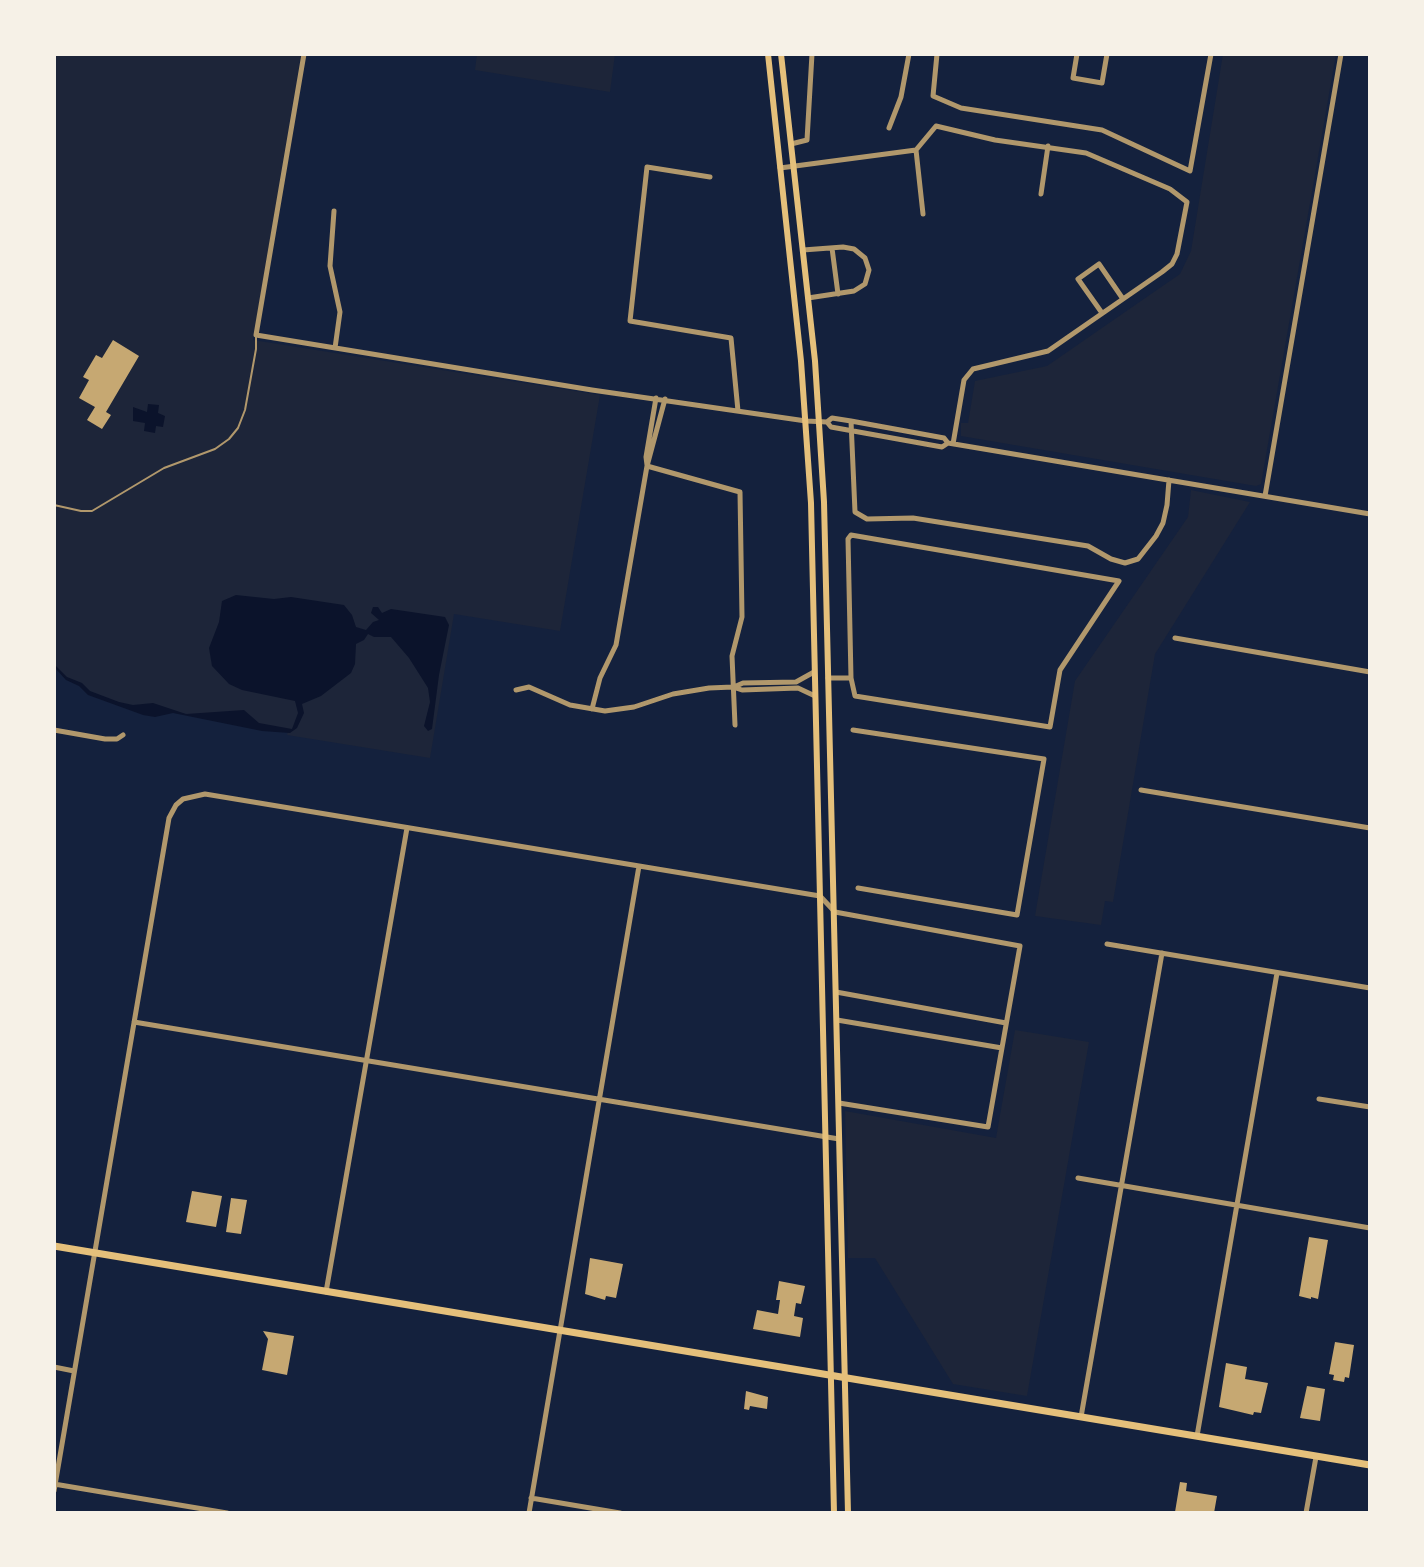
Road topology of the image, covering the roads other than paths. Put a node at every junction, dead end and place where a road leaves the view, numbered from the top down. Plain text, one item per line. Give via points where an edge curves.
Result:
1 (304, 54) edge
2 (768, 54) edge
3 (781, 54) edge
4 (812, 54) edge
5 (909, 54) edge
6 (937, 54) edge
7 (1077, 54) edge
8 (1107, 54) edge
9 (1211, 54) edge
10 (1341, 54) edge
11 (889, 128) dead end
12 (791, 144) junction
13 (1048, 146) junction
14 (916, 150) junction
15 (794, 167) junction
16 (780, 168) junction
17 (710, 177) dead end
18 (1041, 194) dead end
19 (334, 211) dead end
20 (923, 214) dead end
21 (832, 248) junction
22 (803, 250) junction
23 (838, 294) junction
24 (808, 298) junction
25 (1123, 299) junction
26 (1102, 313) junction
27 (256, 335) junction
28 (335, 348) junction
29 (656, 398) junction
30 (665, 399) junction
31 (738, 411) junction
32 (806, 421) junction
33 (851, 421) junction
34 (824, 422) junction
35 (851, 430) junction
36 (951, 444) junction
37 (647, 466) junction
38 (1169, 480) junction
39 (1265, 496) junction
40 (54, 505) edge
41 (1370, 514) edge
42 (1175, 638) dead end
43 (814, 672) junction
44 (1370, 672) edge
45 (828, 678) junction
46 (851, 678) junction
47 (814, 684) junction
48 (733, 687) junction
49 (516, 690) dead end
50 (815, 696) junction
51 (592, 709) junction
52 (735, 725) dead end
53 (54, 730) edge
54 (853, 730) dead end
55 (123, 735) dead end
56 (1141, 790) dead end
57 (407, 828) junction
58 (1370, 828) edge
59 (639, 866) junction
60 (858, 888) dead end
61 (820, 896) junction
62 (835, 912) junction
63 (1107, 944) dead end
64 (1162, 953) junction
65 (1277, 973) junction
66 (1370, 988) edge
67 (836, 992) junction
68 (837, 1020) junction
69 (134, 1022) junction
70 (1006, 1023) junction
71 (1002, 1048) junction
72 (367, 1059) junction
73 (598, 1099) junction
74 (1319, 1099) dead end
75 (839, 1103) junction
76 (1370, 1107) edge
77 (825, 1137) junction
78 (839, 1139) junction
79 (1078, 1178) dead end
80 (1121, 1185) junction
81 (1238, 1205) junction
82 (1370, 1228) edge
83 (54, 1246) edge
84 (94, 1253) junction
85 (326, 1292) junction
86 (559, 1331) junction
87 (54, 1367) edge
88 (74, 1371) junction
89 (831, 1377) junction
90 (845, 1379) junction
91 (1081, 1418) junction
92 (1197, 1437) junction
93 (1316, 1457) junction
94 (1370, 1465) edge
95 (54, 1487) edge
96 (531, 1498) junction
97 (227, 1513) edge
98 (529, 1513) edge
99 (620, 1513) edge
100 (834, 1513) edge
101 (848, 1513) edge
102 (1306, 1513) edge

1 - 27 street
2 - 16 main road
3 - 12 main road
4 - 12 street via 807,140
5 - 11 street
6 - 9 street via 933,96 961,108 1102,130 1190,171
7 - 8 street via 1073,78 1102,83
10 - 39 street
12 - 15 main road
13 - 14 street via 936,126
13 - 18 street
13 - 25 street via 1086,153 1170,189 1187,202 1172,264
14 - 15 street
14 - 20 street
15 - 16 street
15 - 22 main road
16 - 32 main road
17 - 31 street via 647,167 630,321 731,338
19 - 28 street via 330,266 340,306
21 - 22 street
21 - 23 street
21 - 23 street via 861,252 868,263 865,284
22 - 24 main road
23 - 24 street
24 - 34 main road
25 - 26 street
25 - 26 street via 1099,264 1088,271 1078,279
26 - 36 street via 1048,351 973,369 964,380
27 - 28 street
27 - 40 lane via 245,410 229,439 164,468 90,511
28 - 29 street
29 - 30 street
29 - 37 street
30 - 31 street
30 - 37 street
31 - 32 street
32 - 34 street
32 - 43 main road
33 - 34 street
33 - 35 street
33 - 36 street via 944,438
34 - 35 street
34 - 45 main road
35 - 36 street via 942,447
35 - 38 street via 858,516 880,521 913,518 1088,546 1125,563 1138,559 1163,523
36 - 38 street
37 - 48 street via 740,492 742,617 733,649
37 - 51 street via 616,645
38 - 39 street
39 - 41 street
42 - 44 street
43 - 47 main road
43 - 48 street via 796,682
45 - 46 street
45 - 47 main road
45 - 62 main road
46 - 46 street via 851,535 1119,581 1060,670 1050,727 855,696
47 - 50 main road
48 - 50 street via 798,688
48 - 51 street via 688,691 619,710
48 - 52 street
49 - 51 street via 529,687
50 - 61 main road
53 - 55 street via 105,739
54 - 60 street via 1044,759 1017,915
56 - 58 street
57 - 59 street
57 - 69 street via 205,794 183,799 169,818
57 - 72 street
59 - 61 street
59 - 73 street
61 - 62 street
61 - 77 main road
62 - 67 main road
62 - 70 street via 1020,946
63 - 64 street
64 - 65 street
64 - 80 street
65 - 66 street
65 - 81 street
67 - 68 main road
67 - 70 street
68 - 71 street
68 - 75 main road
69 - 72 street
69 - 84 street
70 - 71 street
71 - 75 street via 988,1127
72 - 73 street
72 - 85 street
73 - 77 street
73 - 86 street
74 - 76 street
75 - 78 main road
77 - 78 street
77 - 89 main road
78 - 90 main road
79 - 80 street
80 - 81 street
80 - 91 street
81 - 82 street
81 - 92 street
83 - 84 main road
84 - 85 main road
84 - 88 street
85 - 86 main road
86 - 89 main road
86 - 96 street
87 - 88 street
88 - 95 street
89 - 90 main road
89 - 100 main road
90 - 91 main road
90 - 101 main road
91 - 92 main road
92 - 93 main road
93 - 94 main road
93 - 102 street
95 - 97 street
96 - 98 street
96 - 99 street

